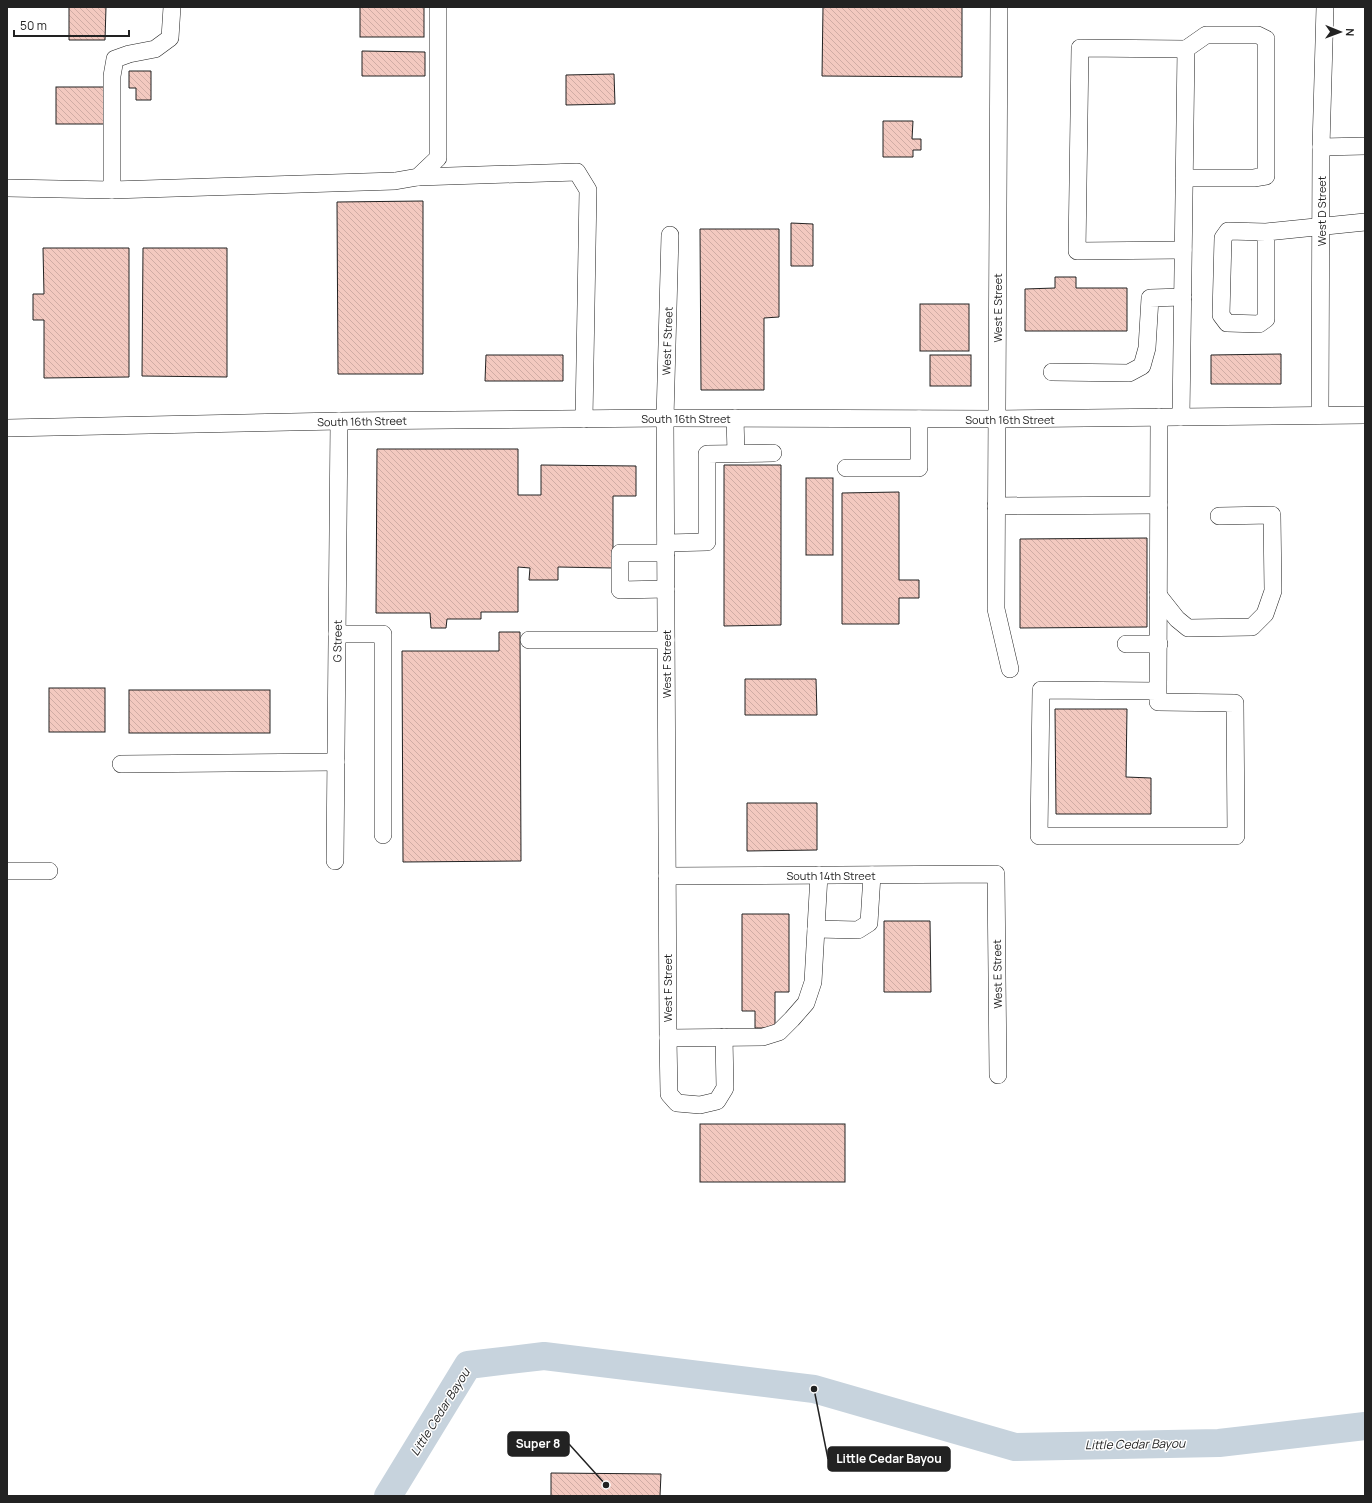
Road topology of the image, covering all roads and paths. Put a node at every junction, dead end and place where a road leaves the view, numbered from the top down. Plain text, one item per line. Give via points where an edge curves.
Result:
1 (172, 7) edge
2 (438, 7) edge
3 (999, 7) edge
4 (1325, 7) edge
5 (1186, 49) junction
6 (1365, 146) edge
7 (1321, 147) junction
8 (418, 177) junction
9 (1184, 178) junction
10 (7, 188) edge
11 (112, 190) junction
12 (1365, 222) edge
13 (1321, 225) junction
14 (1266, 232) junction
15 (670, 235) dead end
16 (1183, 250) junction
17 (1183, 297) junction
18 (1052, 372) dead end
19 (1365, 415) edge
20 (1320, 416) junction
21 (1158, 417) junction
22 (1181, 417) junction
23 (665, 418) junction
24 (735, 418) junction
25 (584, 419) junction
26 (919, 419) junction
27 (997, 419) junction
28 (339, 421) junction
29 (7, 428) edge
30 (736, 453) junction
31 (773, 453) dead end
32 (846, 468) dead end
33 (1158, 505) junction
34 (996, 506) junction
35 (1219, 516) dead end
36 (666, 548) junction
37 (666, 589) junction
38 (1158, 595) junction
39 (337, 634) junction
40 (529, 640) dead end
41 (666, 640) junction
42 (1126, 644) dead end
43 (1159, 644) junction
44 (1010, 669) dead end
45 (1158, 690) junction
46 (336, 762) junction
47 (121, 764) dead end
48 (383, 835) dead end
49 (335, 861) dead end
50 (7, 871) edge
51 (49, 871) dead end
52 (996, 874) joint
53 (819, 875) junction
54 (872, 875) junction
55 (667, 876) junction
56 (816, 929) junction
57 (724, 1037) junction
58 (668, 1038) junction
59 (998, 1075) dead end

1 - 11 street via 170,38 155,49 115,59 112,76
2 - 8 street via 438,158
3 - 27 street, West E Street
4 - 7 street, West D Street
5 - 9 street
5 - 9 street via 1206,35 1258,35 1266,38 1266,176
5 - 16 street via 1080,48 1077,252
6 - 7 street
7 - 13 street, West D Street
8 - 11 street via 395,181
8 - 25 street via 577,172 588,190
9 - 16 street
10 - 11 street
12 - 13 street
13 - 14 street
13 - 20 street, West D Street
14 - 14 street via 1228,230 1222,238 1221,315 1227,323 1260,324 1266,319
15 - 23 street, West F Street
16 - 17 street
17 - 18 street via 1150,298 1147,348 1142,366 1129,373
17 - 22 street
19 - 20 street, South 16th Street
20 - 22 street, South 16th Street
21 - 22 street, South 16th Street
21 - 27 street, South 16th Street
21 - 33 street
23 - 24 street, South 16th Street
23 - 25 street, South 16th Street
23 - 36 street, West F Street
24 - 26 street, South 16th Street
24 - 30 street
25 - 28 street, South 16th Street
26 - 27 street, South 16th Street
26 - 32 street via 920,468
27 - 34 street, West E Street
28 - 29 street, South 16th Street
28 - 39 street, G Street
30 - 31 street
30 - 36 street via 707,454 707,542
33 - 34 street
33 - 38 street
34 - 44 street, West E Street via 996,609
35 - 38 street via 1272,514 1273,591 1265,614 1252,627 1188,628 1177,619
36 - 37 street, West F Street
36 - 37 street via 620,553 620,590
37 - 41 street, West F Street
38 - 43 street
39 - 46 street, G Street
39 - 48 street via 383,634
40 - 41 street
41 - 55 street, West F Street
42 - 43 street
43 - 45 street
45 - 45 street via 1041,690 1039,836 1236,836 1235,703 1158,702
46 - 47 street
46 - 49 street, G Street
50 - 51 street
52 - 54 street, South 14th Street
52 - 59 street, West E Street
53 - 54 street, South 14th Street
53 - 55 street, South 14th Street
53 - 56 street
54 - 56 street via 870,923 858,930
55 - 58 street, West F Street
56 - 57 street via 813,982 806,1003 780,1032 763,1037
57 - 58 street
57 - 58 street, West F Street via 725,1088 717,1101 700,1105 677,1103 669,1094

